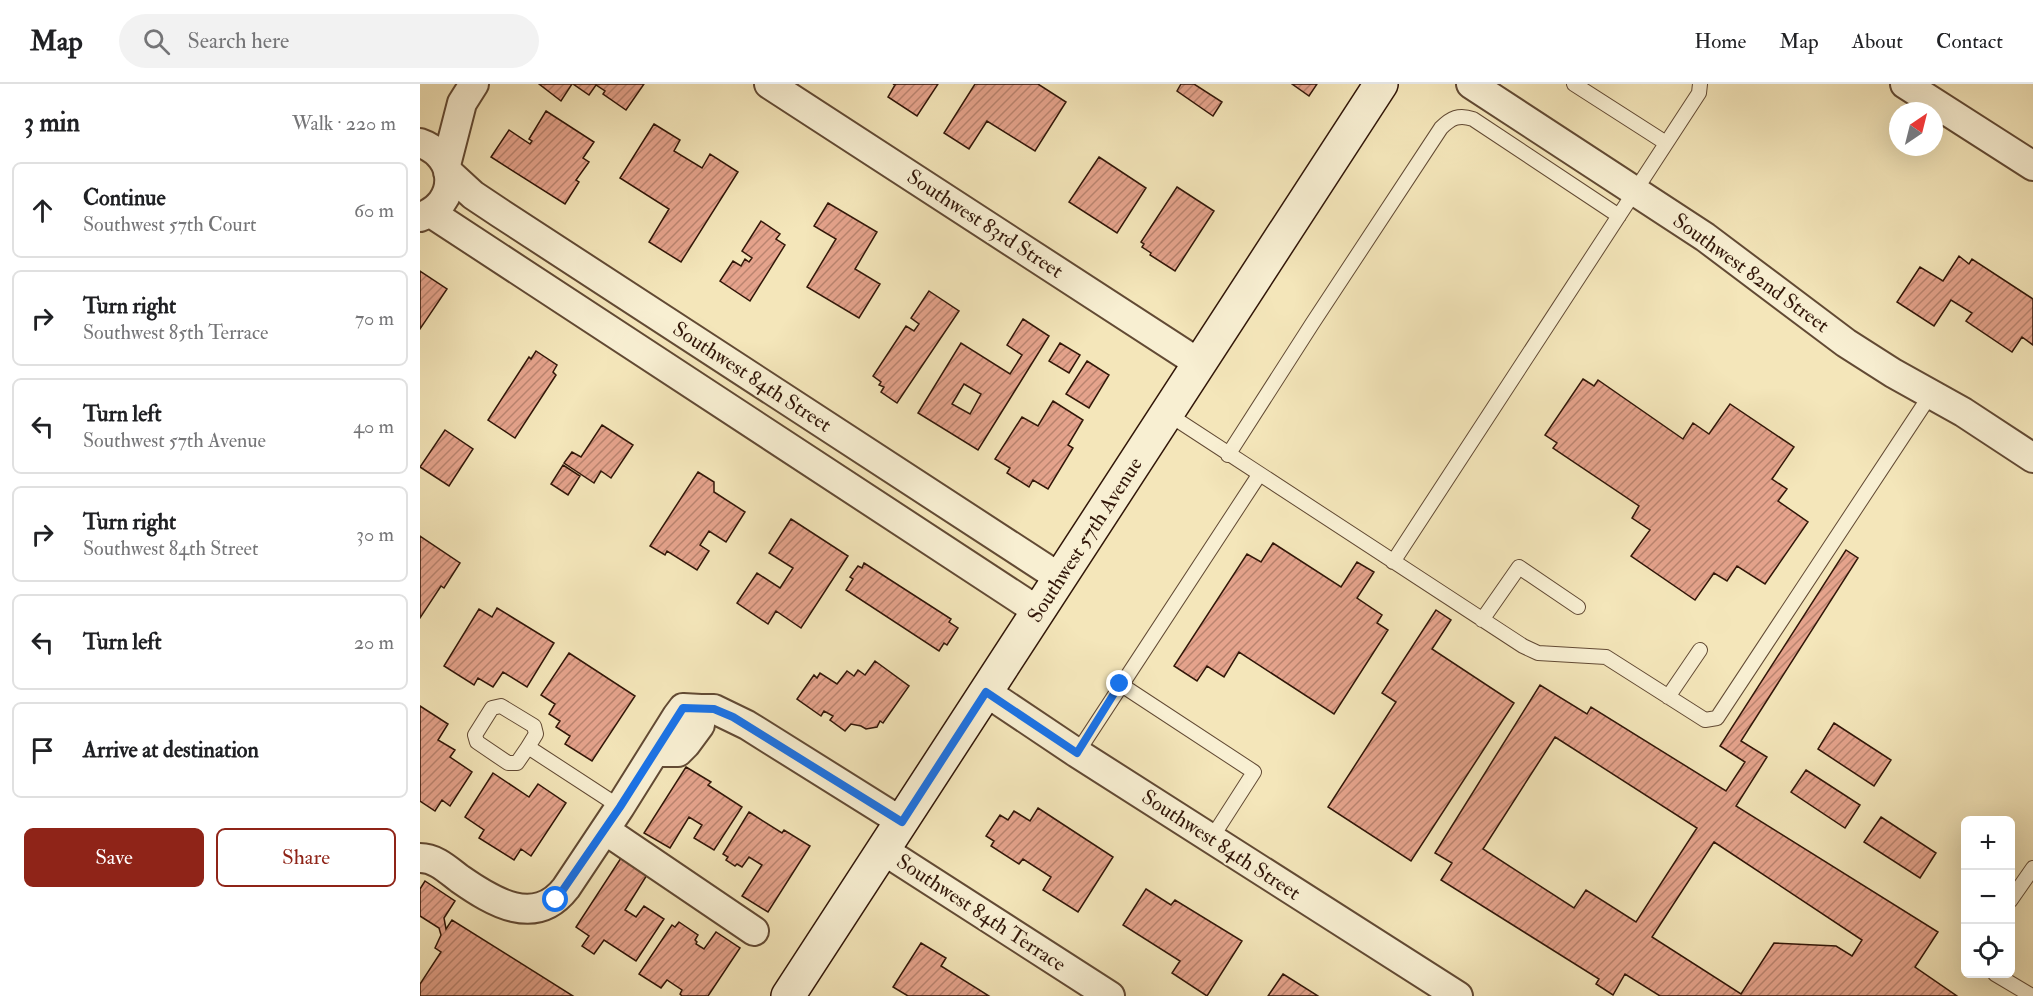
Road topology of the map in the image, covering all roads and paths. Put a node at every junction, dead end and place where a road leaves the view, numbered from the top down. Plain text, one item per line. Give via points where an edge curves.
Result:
1 (769, 84) edge
2 (1381, 84) edge
3 (1471, 84) edge
4 (1574, 84) edge
5 (1700, 84) edge
6 (1905, 84) edge
7 (468, 93) edge
8 (420, 134) edge
9 (420, 143) edge
10 (1666, 143) junction
11 (2033, 166) edge
12 (447, 169) junction
13 (1635, 191) junction
14 (425, 215) edge
15 (1619, 216) junction
16 (1200, 364) junction
17 (1930, 394) junction
18 (1167, 414) junction
19 (1228, 455) junction
20 (2033, 458) edge
21 (1259, 475) junction
22 (1393, 562) junction
23 (1060, 578) junction
24 (1578, 607) dead end
25 (1038, 611) junction
26 (1482, 620) junction
27 (1701, 650) dead end
28 (1120, 684) junction
29 (986, 692) junction
30 (1668, 697) junction
31 (528, 747) junction
32 (1077, 753) junction
33 (612, 819) junction
34 (902, 822) junction
35 (1211, 839) junction
36 (883, 850) junction
37 (420, 858) edge
38 (2033, 868) edge
39 (2015, 894) edge
40 (754, 931) dead end
41 (2002, 978) edge
42 (788, 996) edge
43 (1110, 996) edge
44 (1458, 996) edge
45 (2032, 996) edge

1 - 16 street, Southwest 83rd Street
2 - 16 main road, Southwest 57th Avenue
3 - 13 street, Southwest 82nd Street
4 - 10 lane
5 - 10 lane via 1699,93
6 - 11 street
7 - 8 street via 432,128
7 - 12 street
9 - 12 street, Southwest 84th Street via 439,154
10 - 13 lane
12 - 14 street via 446,195 440,205
12 - 23 street, Southwest 84th Street via 473,195
13 - 15 lane
13 - 17 street, Southwest 82nd Street via 1725,251 1846,343
14 - 25 street, Southwest 84th Street
15 - 19 lane via 1473,119 1458,116 1448,120
15 - 22 lane
16 - 18 main road, Southwest 57th Avenue
17 - 20 street, Southwest 82nd Street
17 - 30 lane via 1717,718 1705,720
18 - 19 lane
18 - 23 main road, Southwest 57th Avenue
19 - 21 lane
21 - 22 lane
21 - 28 lane
22 - 26 lane
23 - 25 main road, Southwest 57th Avenue
24 - 26 lane via 1519,567
25 - 29 main road, Southwest 57th Avenue
26 - 30 lane via 1538,653 1606,657
27 - 30 lane
28 - 32 lane
28 - 35 lane via 1254,772
29 - 32 street, Southwest 84th Street
29 - 34 main road, Southwest 57th Avenue
31 - 31 lane via 517,763 508,762 477,742 475,735 492,708 501,705 534,726 536,734
31 - 33 lane
32 - 35 street, Southwest 84th Street
33 - 34 street via 683,708 714,709 733,717
33 - 37 street via 561,894 538,909 504,904 429,858
33 - 40 street
34 - 36 main road, Southwest 57th Avenue
35 - 44 street, Southwest 84th Street
36 - 42 main road, Southwest 57th Avenue
36 - 43 street, Southwest 84th Terrace
38 - 39 lane
41 - 45 lane

